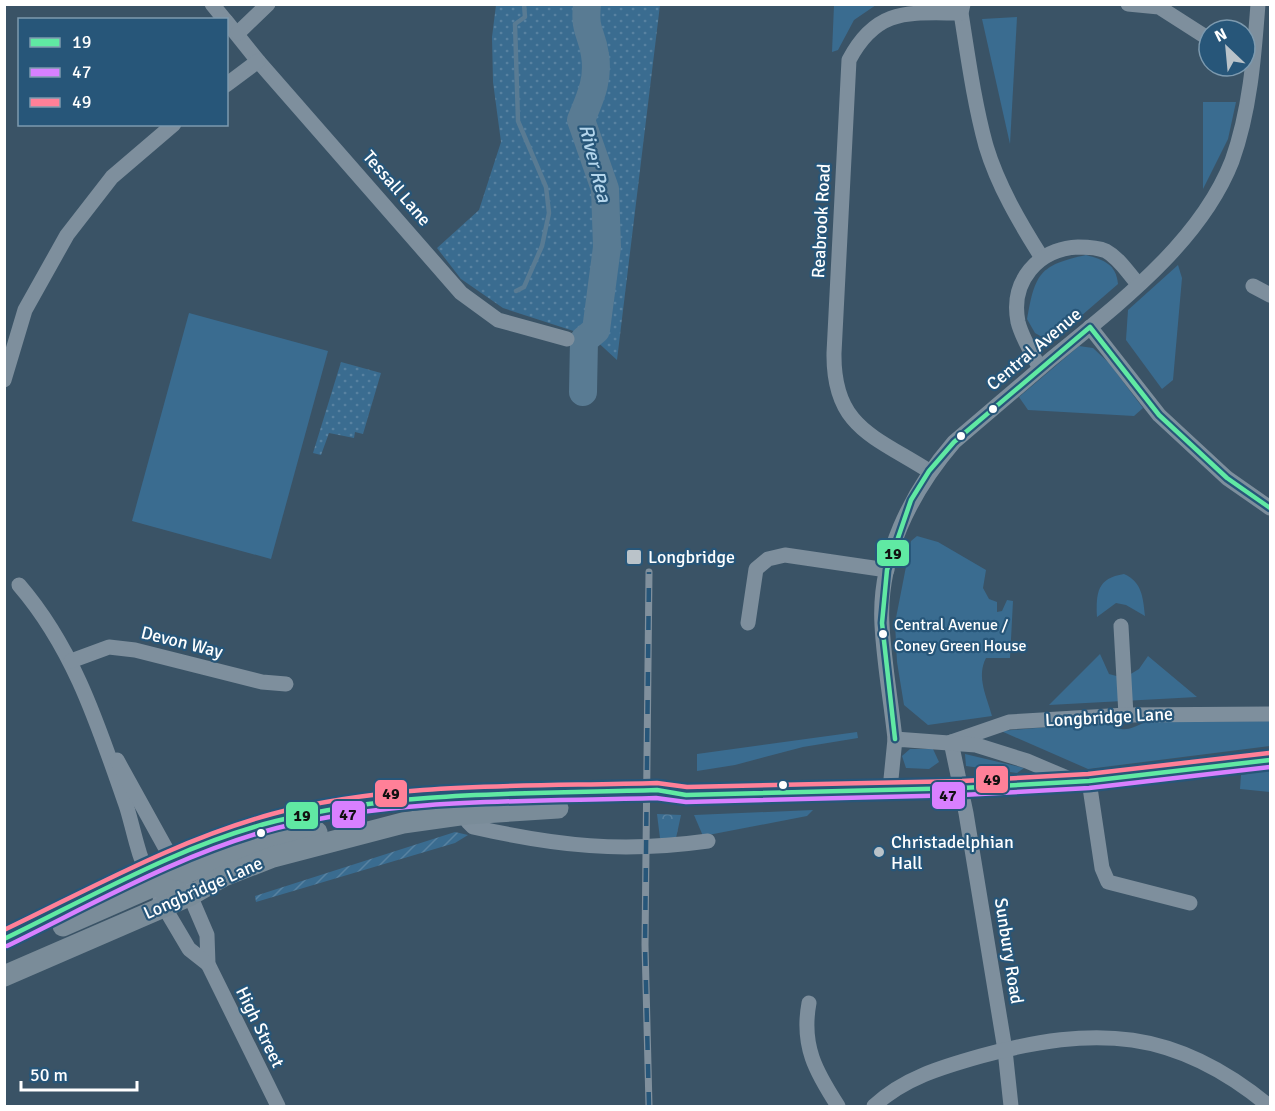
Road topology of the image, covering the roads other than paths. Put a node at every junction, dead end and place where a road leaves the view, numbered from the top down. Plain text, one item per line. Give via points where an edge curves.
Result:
1 (212, 4) edge
2 (268, 4) edge
3 (1128, 4) edge
4 (1258, 4) edge
5 (962, 9) edge
6 (224, 18) edge
7 (228, 22) edge
8 (1263, 27) edge
9 (1197, 31) edge
10 (238, 33) junction
11 (258, 61) junction
12 (1247, 78) edge
13 (228, 84) edge
14 (172, 126) edge
15 (1042, 258) junction
16 (1138, 284) junction
17 (1253, 286) dead end
18 (1270, 296) edge
19 (1090, 327) junction
20 (567, 339) dead end
21 (1040, 368) junction
22 (4, 380) edge
23 (929, 471) junction
24 (1270, 508) edge
25 (887, 570) junction
26 (19, 585) dead end
27 (748, 623) dead end
28 (1121, 626) dead end
29 (71, 661) junction
30 (286, 684) dead end
31 (1270, 714) edge
32 (1126, 715) junction
33 (98, 726) junction
34 (895, 739) junction
35 (951, 742) junction
36 (1270, 760) edge
37 (1082, 781) junction
38 (962, 788) junction
39 (890, 789) junction
40 (599, 798) junction
41 (467, 814) junction
42 (446, 816) junction
43 (708, 842) dead end
44 (176, 867) junction
45 (150, 878) junction
46 (191, 895) junction
47 (1190, 903) dead end
48 (164, 906) junction
49 (4, 939) edge
50 (4, 952) edge
51 (208, 964) junction
52 (4, 976) edge
53 (809, 1003) dead end
54 (1005, 1050) junction
55 (278, 1107) edge
56 (838, 1107) edge
57 (874, 1107) edge
58 (1011, 1107) edge
59 (1269, 1107) edge

1 - 6 street, Tessall Lane
2 - 10 street
3 - 9 street via 1159,7
4 - 8 street, Central Avenue
5 - 15 street via 987,147 1013,211
5 - 23 street, Reabrook Road via 893,15 873,27 849,60 834,353 837,393 857,424
7 - 10 street, Tessall Lane
10 - 11 street, Tessall Lane
11 - 13 street
11 - 20 street, Tessall Lane via 461,293 498,320
12 - 16 street, Central Avenue via 1244,119 1231,163 1200,219 1177,248
14 - 22 street via 112,177 67,235 25,310
15 - 16 street via 1061,248 1106,251
15 - 21 street via 1022,282 1017,306 1018,323
16 - 19 street, Central Avenue
17 - 18 street
19 - 21 street, Central Avenue
19 - 24 street via 1159,415 1227,478
21 - 23 street, Central Avenue via 954,442
23 - 25 street, Central Avenue via 911,500
25 - 27 street via 785,555 768,559 756,569
25 - 34 street, Central Avenue via 882,623
26 - 29 street via 52,626
28 - 32 street
29 - 30 street, Devon Way via 109,647
29 - 33 street
31 - 32 street, Longbridge Lane
32 - 35 street, Longbridge Lane via 1009,722
33 - 44 street
33 - 45 street
34 - 35 street, Longbridge Lane
34 - 39 street
35 - 37 street, Longbridge Lane via 976,745
35 - 38 street
36 - 37 street, Longbridge Lane
37 - 38 street, Longbridge Lane
37 - 47 street via 1108,882
38 - 39 street, Longbridge Lane
38 - 54 street, Sunbury Road
39 - 40 street, Longbridge Lane
40 - 41 street, Longbridge Lane
40 - 44 street, Longbridge Lane via 452,798 323,811 208,843
41 - 42 street, Longbridge Lane
41 - 43 street via 473,827 551,844 602,848
42 - 44 street, Longbridge Lane via 401,816 273,841
42 - 46 street, Longbridge Lane via 273,857 224,876
44 - 45 street
44 - 46 street, High Street
45 - 46 street
45 - 48 street, High Street
45 - 49 street
45 - 50 street, Longbridge Lane
46 - 48 street, Longbridge Lane
46 - 51 street, High Street via 207,935
48 - 51 street, High Street via 189,949
48 - 52 street, Longbridge Lane
51 - 55 street, High Street
53 - 56 street via 805,1025 810,1053
54 - 57 street via 941,1067 904,1084
54 - 58 street, Sunbury Road
54 - 59 street via 1070,1038 1106,1036 1149,1042 1210,1066

